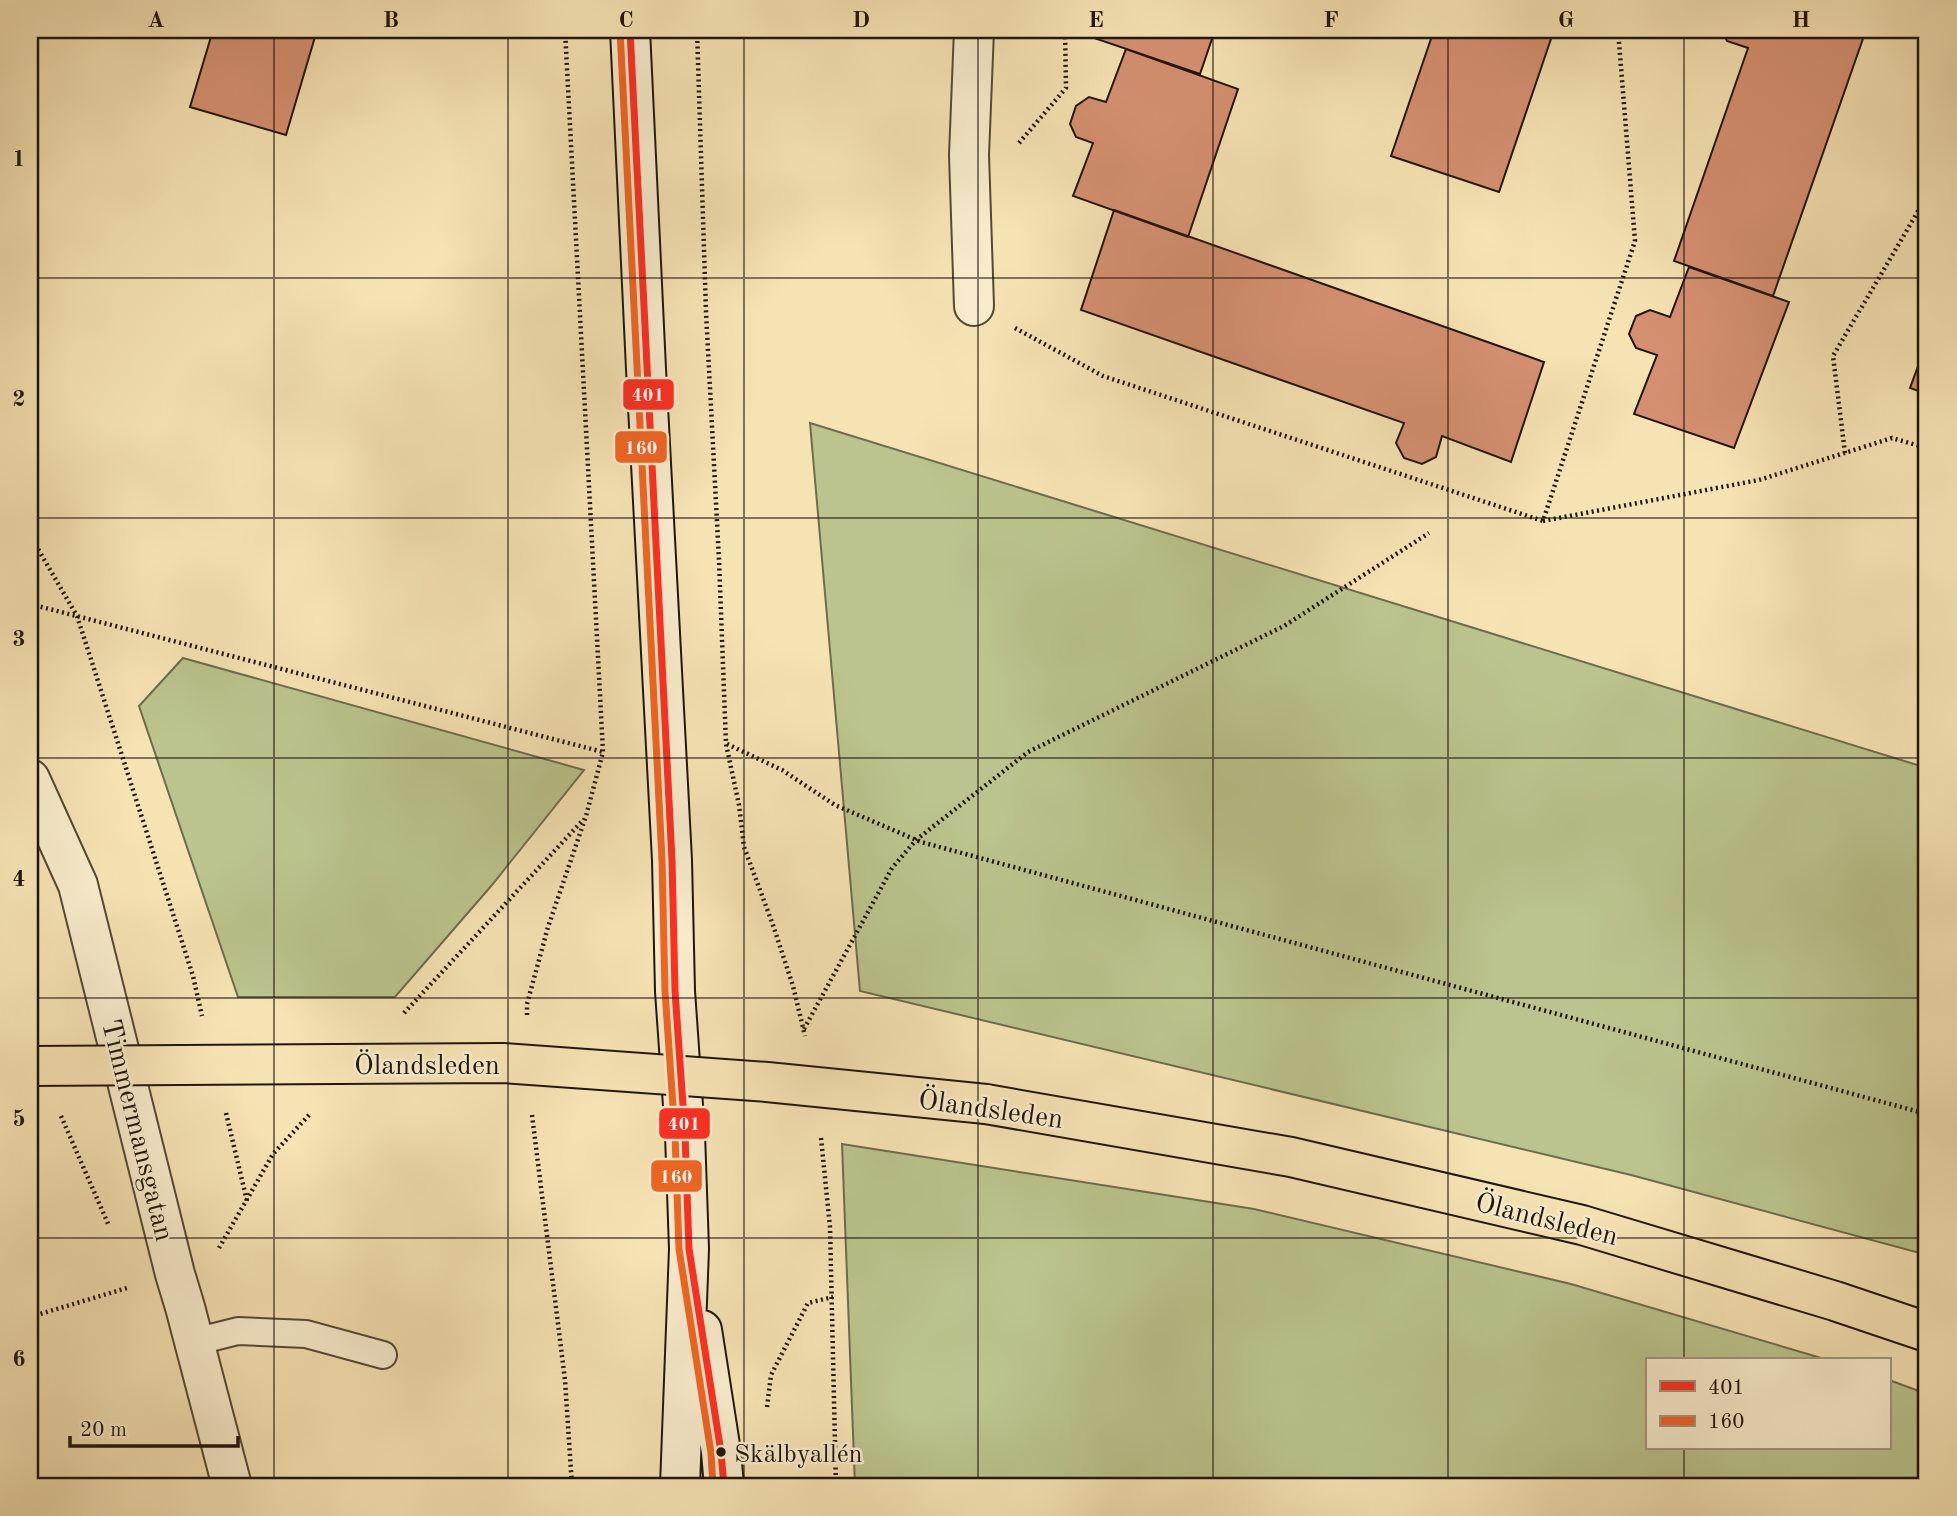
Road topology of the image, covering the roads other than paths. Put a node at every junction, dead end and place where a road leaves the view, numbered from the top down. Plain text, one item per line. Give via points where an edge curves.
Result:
1 (631, 30) edge
2 (974, 30) edge
3 (974, 306) road end
4 (30, 779) edge
5 (30, 1066) edge
6 (689, 1249) junction
7 (1927, 1332) edge
8 (194, 1342) junction
9 (383, 1355) dead end
10 (232, 1486) edge
11 (680, 1486) edge
12 (724, 1486) edge

1 - 6 main road
2 - 3 main road via 970,155
4 - 8 main road, Timmermansgatan via 78,885
5 - 7 main road, Ölandsleden, bridge via 503,1063 986,1104 1291,1157 1583,1225
6 - 11 main road
6 - 12 main road
8 - 9 lane via 238,1331 306,1334
8 - 10 main road, Timmermansgatan

